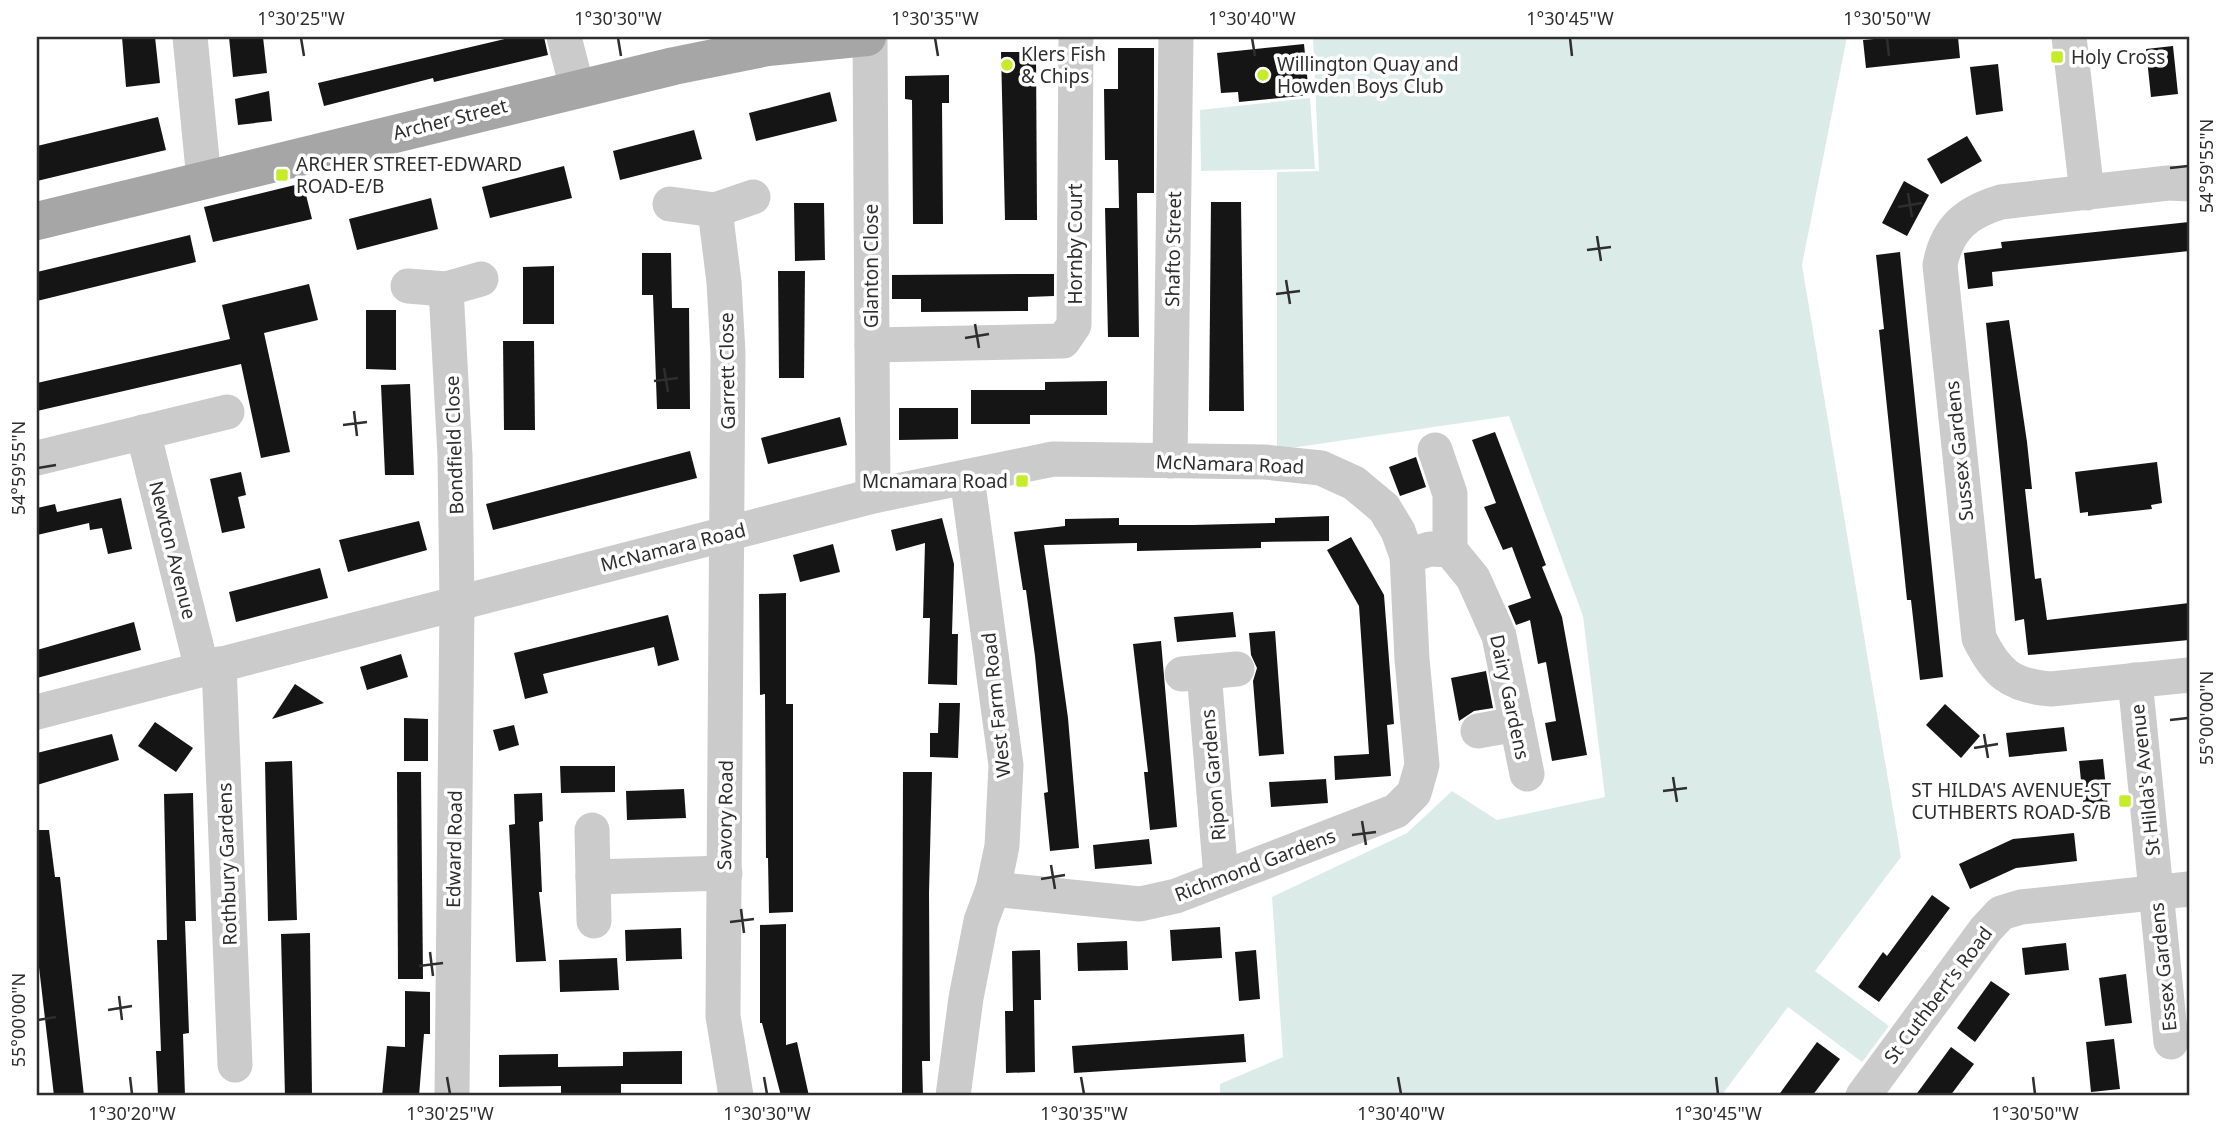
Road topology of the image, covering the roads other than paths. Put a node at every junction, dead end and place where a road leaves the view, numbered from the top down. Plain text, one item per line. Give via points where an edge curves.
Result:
1 (190, 37) edge
2 (564, 37) edge
3 (868, 37) edge
4 (1076, 37) edge
5 (1176, 37) edge
6 (2069, 37) edge
7 (577, 88) junction
8 (204, 180) junction
9 (2189, 184) edge
10 (2087, 193) junction
11 (753, 197) dead end
12 (670, 204) dead end
13 (715, 210) junction
14 (37, 221) edge
15 (481, 279) dead end
16 (408, 286) dead end
17 (446, 289) junction
18 (872, 345) junction
19 (228, 412) dead end
20 (144, 432) junction
21 (1435, 450) dead end
22 (37, 458) edge
23 (1170, 461) junction
24 (967, 477) junction
25 (873, 496) junction
26 (729, 533) junction
27 (1450, 550) junction
28 (1407, 556) junction
29 (457, 602) junction
30 (210, 666) junction
31 (1208, 672) dead end
32 (2189, 675) edge
33 (2135, 680) junction
34 (37, 712) edge
35 (1517, 724) junction
36 (1478, 732) dead end
37 (1527, 774) dead end
38 (592, 830) dead end
39 (724, 873) junction
40 (593, 877) junction
41 (1221, 878) junction
42 (993, 889) junction
43 (2172, 891) edge
44 (594, 921) dead end
45 (2171, 1042) dead end
46 (235, 1065) dead end
47 (452, 1096) edge
48 (736, 1096) edge
49 (953, 1096) edge
50 (1863, 1096) edge

1 - 8 street
2 - 7 street
3 - 7 main road, Archer Street via 768,47
3 - 18 street, Glanton Close
4 - 18 street, Hornby Court via 1074,325 1063,341
5 - 23 street, Shafto Street
6 - 10 street
7 - 8 main road, Archer Street
8 - 14 main road, Archer Street
9 - 10 street
10 - 33 street, Sussex Gardens via 1978,208 1952,230 1940,265 1979,638 1991,662 2011,680 2031,687
11 - 13 street
12 - 13 street
13 - 26 street, Garrett Close via 728,353
15 - 17 street
16 - 17 street
17 - 29 street, Bondfield Close
18 - 25 street, Glanton Close
19 - 20 street
20 - 22 street
20 - 30 street, Newton Avenue
21 - 27 street via 1450,494
23 - 24 street, McNamara Road via 1053,459
23 - 28 street, McNamara Road via 1321,468 1354,483 1384,508
24 - 25 street, McNamara Road
24 - 42 street, West Farm Road via 1006,765 1002,846
25 - 26 street, McNamara Road
26 - 29 street, McNamara Road
26 - 39 street, Savory Road
27 - 28 street via 1430,549
27 - 35 street, Dairy Gardens via 1474,578 1499,636
28 - 41 street, Richmond Gardens via 1422,765 1413,793 1396,811
29 - 30 street, McNamara Road
29 - 47 street, Edward Road
30 - 34 street, McNamara Road
30 - 46 street, Rothbury Gardens
31 - 41 street, Ripon Gardens
32 - 33 street, St Hilda's Avenue
33 - 43 street, St Hilda's Avenue
35 - 36 street
35 - 37 street, Dairy Gardens
38 - 40 street
39 - 40 street
39 - 48 street, Savory Road via 723,1016
40 - 44 street
41 - 42 street, Richmond Gardens via 1140,904
42 - 49 street, West Farm Road via 981,921
43 - 45 street, Essex Gardens
43 - 50 street, St Cuthbert's Road via 2001,913 1964,956

